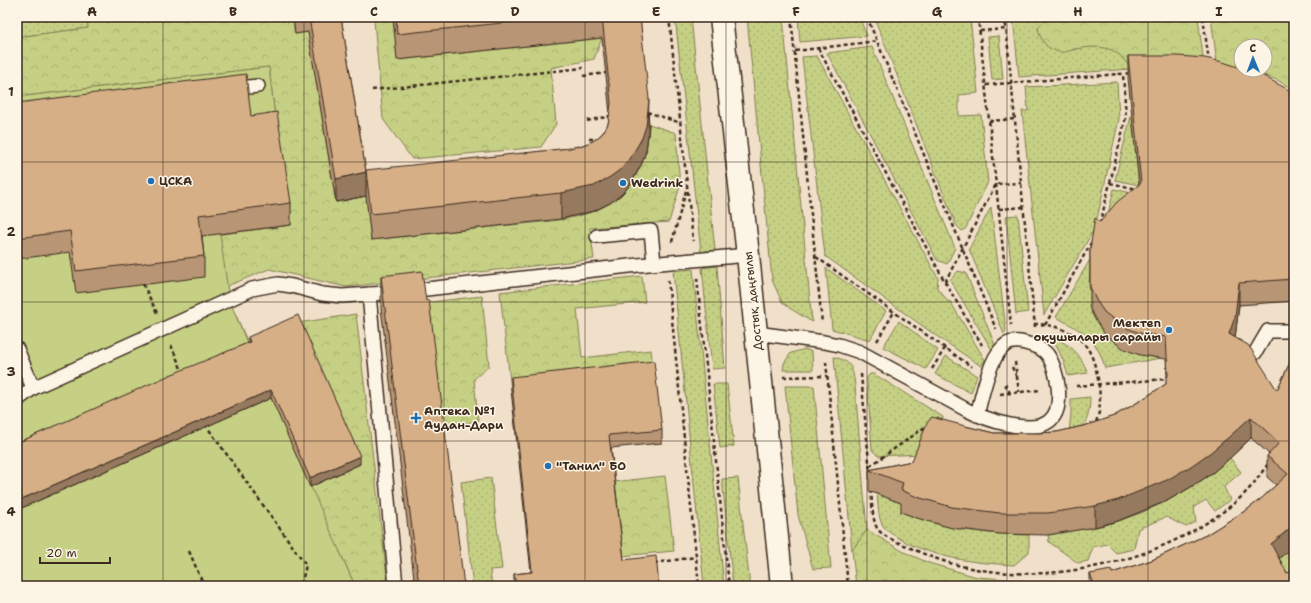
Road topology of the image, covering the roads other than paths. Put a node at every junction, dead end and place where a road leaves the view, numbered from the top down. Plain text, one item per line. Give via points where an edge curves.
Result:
1 (721, 17) edge
2 (258, 86) dead end
3 (219, 90) edge
4 (598, 236) dead end
5 (748, 255) junction
6 (660, 263) junction
7 (369, 294) junction
8 (1294, 331) edge
9 (756, 333) junction
10 (17, 349) edge
11 (1255, 353) edge
12 (33, 388) junction
13 (17, 400) edge
14 (977, 415) junction
15 (396, 586) edge
16 (782, 586) edge

1 - 5 main road, Достық даңғылы
2 - 3 lane
4 - 6 lane via 651,231
5 - 6 lane
5 - 9 main road, Достық даңғылы
6 - 7 lane
7 - 12 lane via 328,295 292,286 265,285
7 - 15 lane
8 - 11 lane via 1268,331
9 - 14 lane via 824,342 860,352
9 - 16 main road, Достық даңғылы
10 - 12 lane
12 - 13 lane
14 - 14 lane via 1015,426 1042,425 1049,422 1054,416 1059,399 1058,382 1046,354 1031,344 1019,341 1008,344 997,354 993,362

